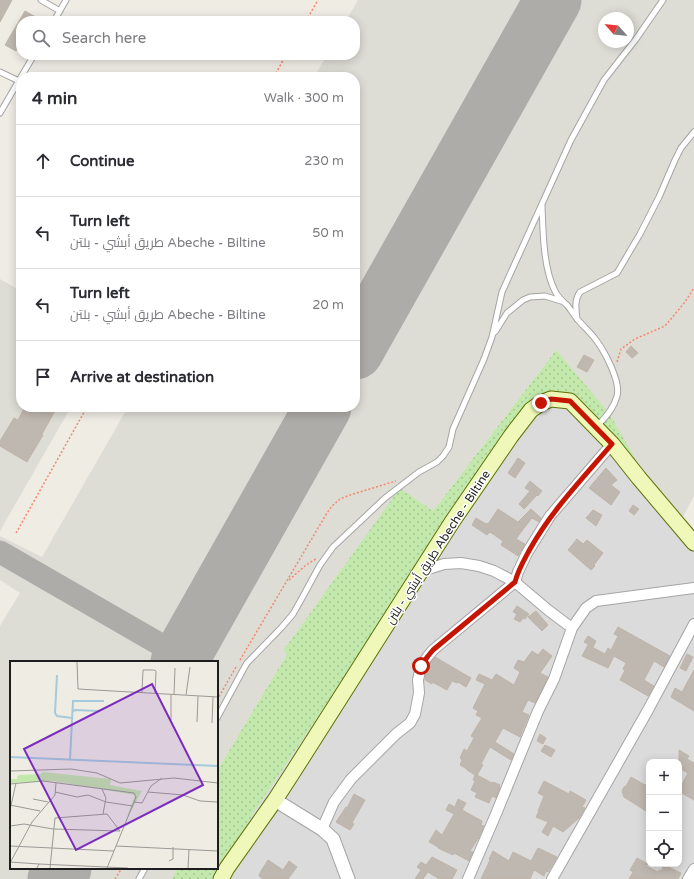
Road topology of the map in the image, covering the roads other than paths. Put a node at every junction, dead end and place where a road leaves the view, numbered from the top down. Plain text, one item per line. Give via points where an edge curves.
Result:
1 (41, 0) edge
2 (66, 0) edge
3 (663, 0) edge
4 (60, 11) junction
5 (57, 16) edge
6 (31, 60) edge
7 (0, 72) edge
8 (24, 72) edge
9 (16, 77) edge
10 (16, 85) edge
11 (0, 113) edge
12 (694, 132) edge
13 (542, 203) junction
14 (561, 301) junction
15 (577, 319) junction
16 (492, 337) junction
17 (596, 427) junction
18 (612, 444) junction
19 (694, 543) edge
20 (422, 571) junction
21 (515, 582) junction
22 (694, 588) edge
23 (694, 624) edge
24 (572, 628) junction
25 (218, 716) edge
26 (275, 800) junction
27 (322, 829) junction
28 (144, 869) edge
29 (694, 869) edge
30 (139, 879) edge
31 (220, 879) edge
32 (348, 879) edge
33 (468, 879) edge
34 (552, 879) edge
35 (688, 879) edge

1 - 4 lane
2 - 4 lane
3 - 13 lane via 599,88
4 - 5 lane
6 - 8 lane
7 - 9 lane
10 - 11 lane
12 - 15 lane via 681,148 659,197 617,273 578,294
13 - 14 lane via 543,238 549,275
13 - 16 lane via 502,292
14 - 15 lane
14 - 16 lane via 545,296 523,300 507,313
15 - 17 lane via 596,340 610,364 618,386 617,396 609,413
16 - 25 lane via 453,429 449,447 443,456 385,498 328,553 292,614 242,670
17 - 18 main road, طريق أبشي - بلتن Abeche - Biltine
17 - 20 main road, طريق أبشي - بلتن Abeche - Biltine via 570,401 551,399 531,410 452,522
18 - 19 main road, طريق أبشي - بلتن Abeche - Biltine
18 - 21 street via 550,516 527,553
20 - 21 street via 461,562 478,566
20 - 26 main road, طريق أبشي - بلتن Abeche - Biltine
21 - 24 street
21 - 27 street via 428,656 421,666 419,694 415,714 410,723 351,779 334,802
22 - 24 street via 596,602 586,608
23 - 34 street
24 - 33 street via 554,679 538,711
26 - 27 street
26 - 31 main road, طريق أبشي - بلتن Abeche - Biltine
27 - 32 street via 333,839
28 - 30 lane
29 - 35 street

